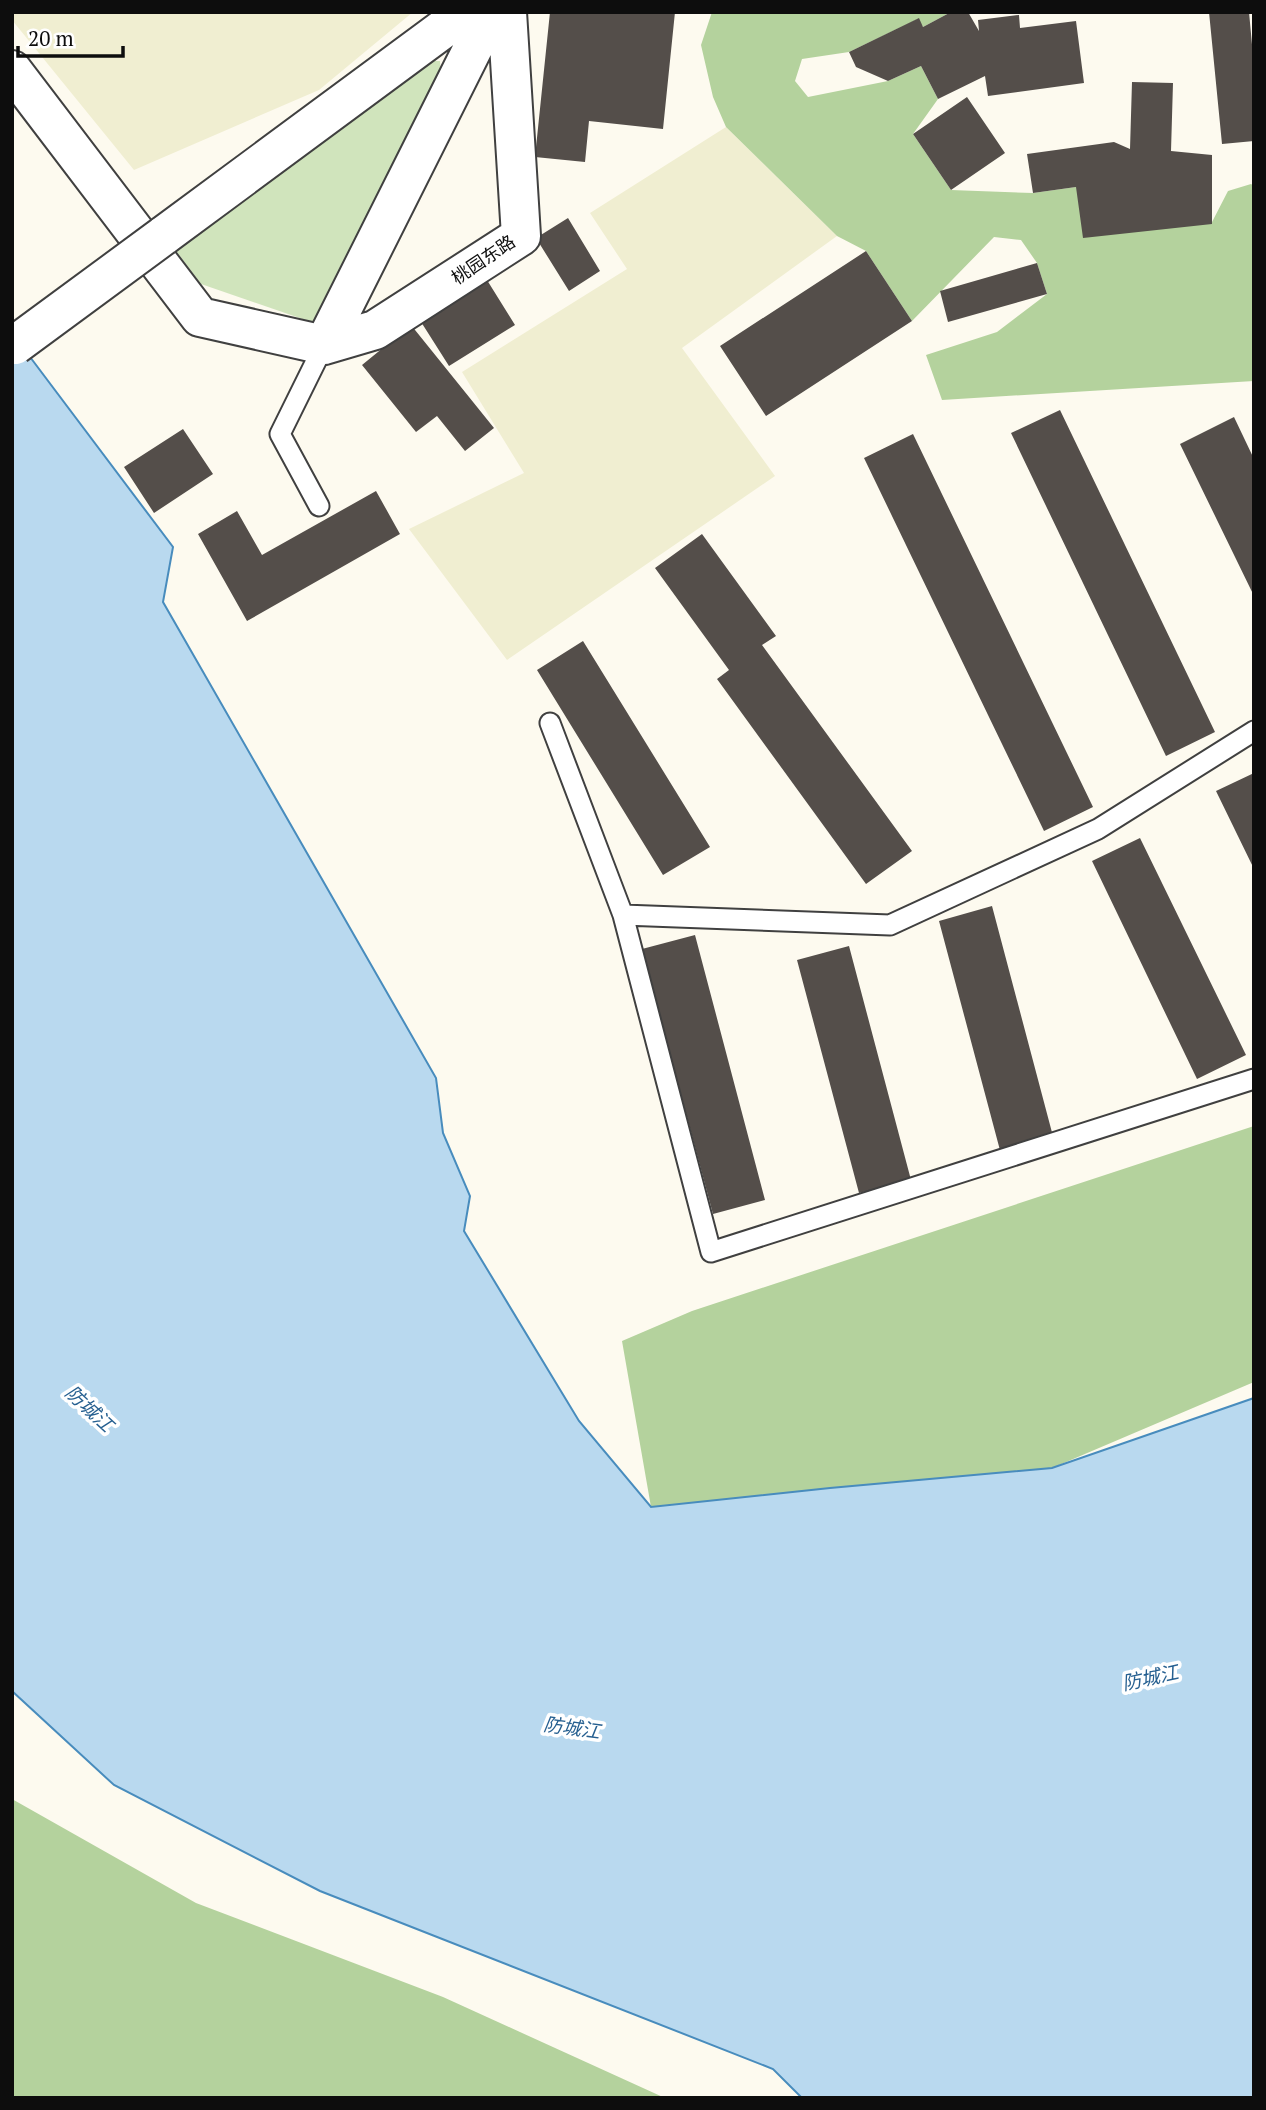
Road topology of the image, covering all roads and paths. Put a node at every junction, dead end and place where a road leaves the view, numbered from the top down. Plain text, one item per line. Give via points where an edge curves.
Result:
1 (466, 12) edge
2 (491, 12) edge
3 (508, 12) edge
4 (12, 70) edge
5 (324, 345) junction
6 (12, 347) edge
7 (319, 506) dead end
8 (550, 723) dead end
9 (1254, 731) edge
10 (624, 915) junction
11 (1254, 1079) edge

1 - 6 street, bridge
2 - 5 street
3 - 5 street, 桃园东路 via 520,236 375,330
4 - 5 street via 200,317
5 - 7 lane via 280,434
8 - 10 lane
9 - 10 lane via 1098,830 890,925
10 - 11 lane via 711,1252

